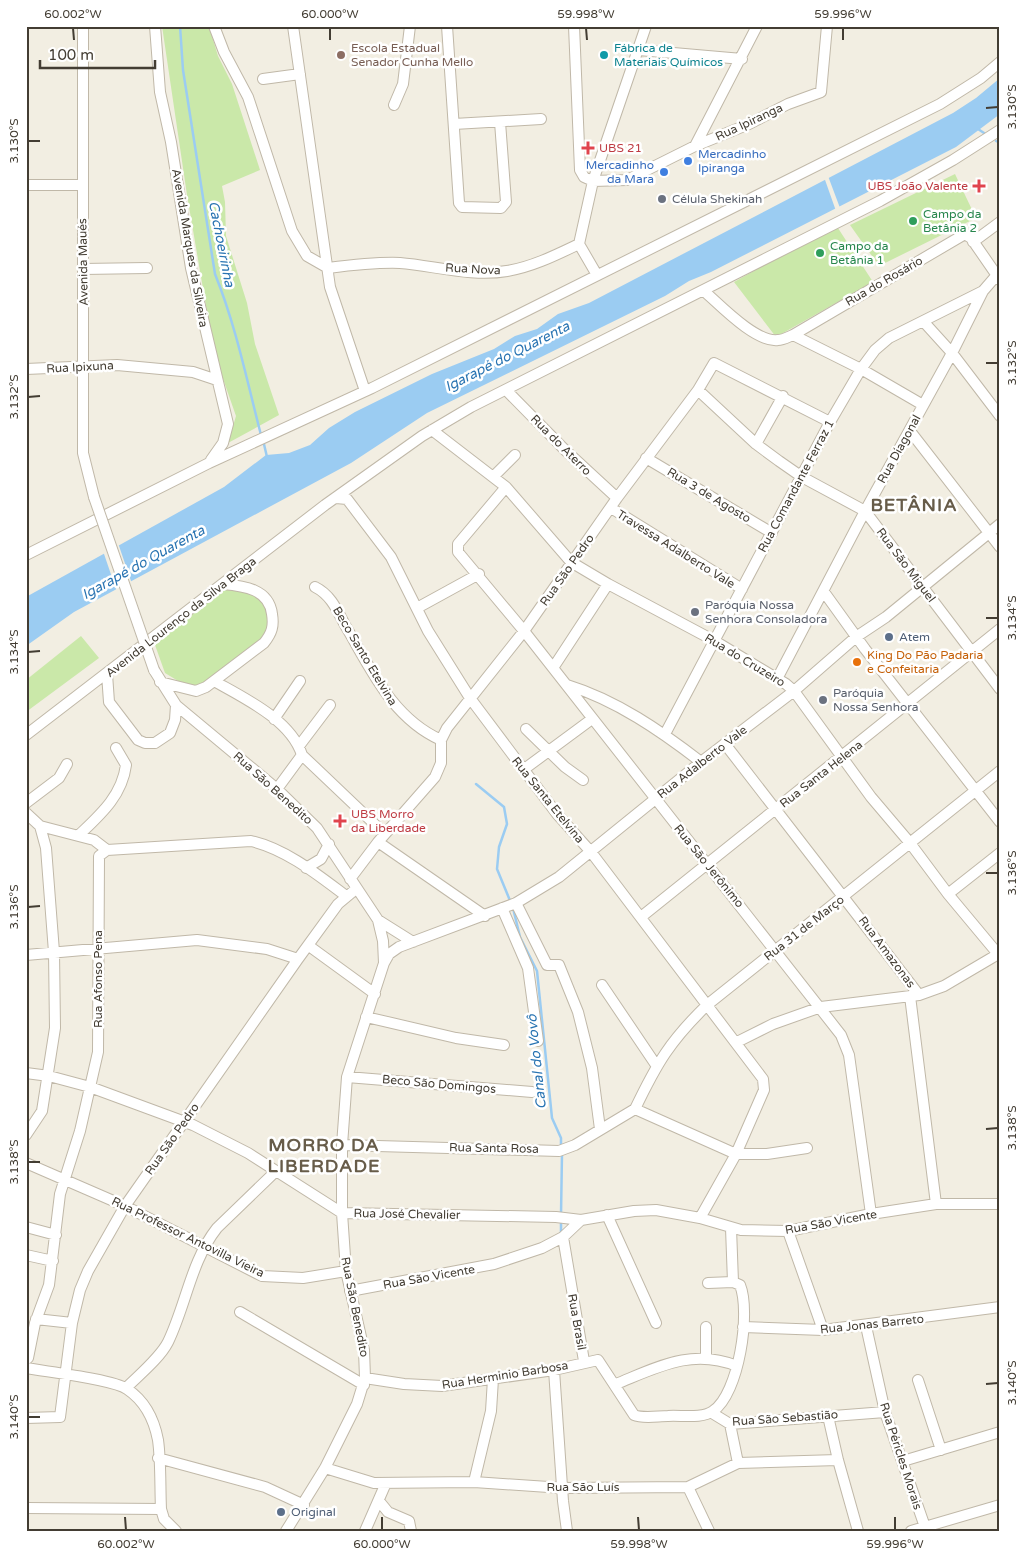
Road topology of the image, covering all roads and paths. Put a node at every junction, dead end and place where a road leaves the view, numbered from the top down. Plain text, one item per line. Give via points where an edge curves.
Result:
1 (83, 26) edge
2 (155, 26) edge
3 (214, 26) edge
4 (293, 26) edge
5 (410, 26) edge
6 (447, 26) edge
7 (574, 26) edge
8 (646, 26) edge
9 (757, 26) edge
10 (827, 26) edge
11 (639, 50) junction
12 (742, 59) junction
13 (1000, 62) edge
14 (300, 74) junction
15 (263, 79) dead end
16 (394, 105) dead end
17 (541, 119) dead end
18 (500, 122) junction
19 (454, 124) junction
20 (1000, 130) edge
21 (695, 146) junction
22 (593, 181) junction
23 (26, 185) edge
24 (82, 185) junction
25 (1000, 222) edge
26 (973, 242) junction
27 (579, 244) junction
28 (147, 268) dead end
29 (328, 268) junction
30 (83, 269) junction
31 (597, 276) junction
32 (998, 278) edge
33 (704, 291) junction
34 (983, 291) junction
35 (923, 321) junction
36 (793, 335) junction
37 (952, 353) junction
38 (211, 359) junction
39 (84, 367) junction
40 (861, 369) junction
41 (26, 370) edge
42 (193, 372) junction
43 (217, 380) junction
44 (506, 390) junction
45 (698, 390) junction
46 (365, 391) junction
47 (783, 396) junction
48 (923, 405) junction
49 (1000, 416) edge
50 (830, 422) junction
51 (432, 430) junction
52 (910, 431) junction
53 (756, 444) junction
54 (515, 455) dead end
55 (646, 458) junction
56 (209, 462) junction
57 (494, 476) junction
58 (802, 477) junction
59 (506, 487) junction
60 (336, 498) junction
61 (617, 498) junction
62 (611, 508) junction
63 (865, 510) junction
64 (1000, 524) edge
65 (772, 533) junction
66 (989, 533) junction
67 (1000, 547) edge
68 (26, 555) edge
69 (571, 562) junction
70 (479, 574) junction
71 (223, 584) junction
72 (608, 584) junction
73 (315, 587) dead end
74 (921, 587) junction
75 (742, 589) junction
76 (824, 592) junction
77 (417, 608) junction
78 (1000, 629) edge
79 (524, 631) junction
80 (856, 637) junction
81 (713, 640) junction
82 (970, 652) junction
83 (553, 668) junction
84 (154, 670) joint
85 (108, 674) junction
86 (778, 677) junction
87 (214, 681) junction
88 (300, 681) dead end
89 (159, 682) junction
90 (566, 685) junction
91 (1000, 689) edge
92 (794, 691) junction
93 (470, 698) junction
94 (908, 704) junction
95 (176, 705) junction
96 (330, 705) dead end
97 (274, 719) junction
98 (592, 719) junction
99 (526, 730) dead end
100 (666, 734) junction
101 (26, 735) edge
102 (441, 740) junction
103 (725, 744) junction
104 (116, 748) dead end
105 (300, 751) junction
106 (548, 751) junction
107 (841, 758) junction
108 (700, 762) junction
109 (67, 764) dead end
110 (523, 770) junction
111 (1000, 770) edge
112 (583, 780) dead end
113 (277, 789) junction
114 (975, 790) junction
115 (655, 799) junction
116 (26, 803) edge
117 (775, 810) junction
118 (26, 813) edge
119 (1000, 822) edge
120 (40, 826) junction
121 (385, 834) junction
122 (79, 835) junction
123 (378, 842) junction
124 (910, 843) junction
125 (328, 844) junction
126 (108, 850) junction
127 (591, 852) junction
128 (1000, 853) edge
129 (708, 864) junction
130 (306, 868) junction
131 (350, 879) junction
132 (356, 889) junction
133 (948, 894) junction
134 (346, 896) junction
135 (844, 896) junction
136 (510, 905) junction
137 (485, 916) junction
138 (641, 918) junction
139 (378, 920) junction
140 (413, 942) junction
141 (309, 946) junction
142 (98, 948) junction
143 (776, 950) junction
144 (54, 952) junction
145 (999, 954) edge
146 (26, 955) edge
147 (298, 958) junction
148 (384, 963) junction
149 (602, 985) dead end
150 (375, 994) junction
151 (914, 995) junction
152 (708, 1005) junction
153 (821, 1007) junction
154 (366, 1017) junction
155 (538, 1041) dead end
156 (737, 1042) junction
157 (504, 1045) dead end
158 (656, 1065) junction
159 (26, 1073) edge
160 (49, 1076) junction
161 (347, 1076) junction
162 (90, 1087) junction
163 (532, 1092) dead end
164 (634, 1109) junction
165 (184, 1121) junction
166 (600, 1129) junction
167 (26, 1135) edge
168 (342, 1146) junction
169 (807, 1148) dead end
170 (736, 1154) junction
171 (26, 1163) edge
172 (275, 1172) junction
173 (64, 1179) junction
174 (936, 1204) junction
175 (1000, 1204) edge
176 (125, 1206) junction
177 (342, 1213) junction
178 (871, 1214) junction
179 (607, 1215) junction
180 (700, 1218) junction
181 (581, 1220) junction
182 (26, 1227) edge
183 (731, 1228) junction
184 (788, 1231) junction
185 (56, 1236) junction
186 (561, 1238) junction
187 (205, 1248) junction
188 (26, 1255) edge
189 (53, 1261) junction
190 (346, 1271) junction
191 (733, 1282) junction
192 (708, 1283) dead end
193 (350, 1291) junction
194 (1000, 1308) edge
195 (240, 1312) dead end
196 (33, 1321) edge
197 (72, 1323) junction
198 (656, 1323) dead end
199 (866, 1326) junction
200 (706, 1327) dead end
201 (743, 1327) junction
202 (823, 1330) junction
203 (706, 1358) junction
204 (584, 1362) junction
205 (27, 1363) edge
206 (737, 1366) junction
207 (554, 1370) junction
208 (66, 1376) junction
209 (493, 1379) junction
210 (918, 1380) dead end
211 (365, 1382) junction
212 (616, 1384) junction
213 (126, 1388) junction
214 (712, 1412) junction
215 (885, 1412) junction
216 (828, 1416) junction
217 (26, 1418) edge
218 (730, 1424) junction
219 (1000, 1432) edge
220 (941, 1450) junction
221 (158, 1458) junction
222 (838, 1460) junction
223 (903, 1462) junction
224 (738, 1463) junction
225 (325, 1468) junction
226 (474, 1482) junction
227 (386, 1483) junction
228 (688, 1487) junction
229 (563, 1488) junction
230 (379, 1500) junction
231 (304, 1504) junction
232 (1000, 1505) edge
233 (26, 1508) edge
234 (161, 1509) junction
235 (925, 1527) junction
236 (171, 1530) edge
237 (286, 1531) edge
238 (365, 1531) edge
239 (411, 1531) edge
240 (567, 1531) edge
241 (709, 1531) edge
242 (858, 1531) edge
243 (910, 1531) edge

1 - 24 street, Avenida Maués
2 - 38 street, Avenida Marques da Silveira via 160,92 191,268
3 - 29 street via 248,97 292,231 307,256
4 - 14 street
5 - 16 street via 403,84
6 - 19 street
7 - 22 street via 580,170 584,177
8 - 11 street
9 - 12 street
10 - 21 street, Rua Ipiranga via 821,92
11 - 12 street
11 - 22 street
12 - 21 street
13 - 31 street via 940,104
14 - 15 street
14 - 29 street
17 - 18 street
18 - 19 street
18 - 19 street via 506,197 501,208 466,208 460,205
20 - 33 street, Avenida Lourenço da Silva Braga via 880,200
21 - 22 street, Rua Ipiranga via 627,180
22 - 27 street
23 - 24 street
24 - 30 street, Avenida Maués
25 - 26 street
26 - 32 street
26 - 36 street, Rua do Rosário via 965,234
27 - 29 street, Rua Nova via 550,258 508,271 486,272 398,263
27 - 31 street
28 - 30 street
29 - 46 street via 330,288
30 - 39 street, Avenida Maués
31 - 46 street
32 - 34 street, Rua Diagonal
33 - 36 street, Rua do Rosário via 755,334 769,340
33 - 44 street, Avenida Lourenço da Silva Braga
34 - 35 street, Rua Comandante Ferraz 1
34 - 37 street, Rua Diagonal
35 - 37 street
35 - 40 street, Rua Comandante Ferraz 1 via 889,338
36 - 40 street
37 - 48 street, Rua Diagonal
37 - 49 street
38 - 42 street
38 - 43 street, Avenida Marques da Silveira
39 - 41 street, Rua Ipixuna
39 - 42 street, Rua Ipixuna via 117,365
39 - 84 street, Avenida Maués, bridge via 83,453 94,496
40 - 48 street
40 - 50 street, Rua Comandante Ferraz 1
42 - 43 street, Rua Ipixuna
43 - 56 street, Avenida Marques da Silveira via 228,424 223,443
44 - 51 street, Avenida Lourenço da Silva Braga
44 - 61 street, Rua do Aterro
45 - 47 street, Rua São Pedro via 714,363
45 - 53 street, Rua São Miguel
45 - 55 street, Rua São Pedro
46 - 56 street
47 - 50 street, Rua São Pedro
47 - 53 street
48 - 52 street, Rua Diagonal
50 - 58 street, Rua Comandante Ferraz 1
51 - 57 street, Rua do Cruzeiro
51 - 60 street, Avenida Lourenço da Silva Braga
52 - 63 street, Rua Diagonal
52 - 66 street
53 - 58 street, Rua São Miguel
54 - 57 street
55 - 61 street, Rua São Pedro
55 - 65 street, Rua 3 de Agosto
56 - 68 street
57 - 59 street, Rua do Cruzeiro
58 - 63 street, Rua São Miguel
58 - 65 street, Rua Comandante Ferraz 1
59 - 69 street, Rua do Cruzeiro
59 - 70 street, Rua São Jerônimo via 458,544 458,552
60 - 71 street, Avenida Lourenço da Silva Braga
60 - 77 street, Rua Santa Etelvina via 348,499 355,507 391,557
61 - 62 street, Rua São Pedro
62 - 69 street, Rua São Pedro
62 - 75 street, Travessa Adalberto Vale
63 - 74 street, Rua São Miguel
63 - 76 street, Rua Diagonal
64 - 66 street, Rua Adalberto Vale
65 - 75 street, Rua Comandante Ferraz 1
66 - 67 street
66 - 74 street, Rua Adalberto Vale
69 - 72 street, Rua do Cruzeiro
69 - 79 street, Rua São Pedro
70 - 77 street
70 - 79 street, Rua São Jerônimo
71 - 85 street, Avenida Lourenço da Silva Braga
71 - 87 street via 250,588 267,598 273,623 271,634 264,643
72 - 81 street, Rua do Cruzeiro
72 - 83 street
73 - 102 street, Beco Santo Etelvina via 329,597 396,708 410,722
74 - 80 street, Rua Adalberto Vale
74 - 82 street, Rua São Miguel
75 - 81 street, Rua Comandante Ferraz 1
76 - 80 street
76 - 86 street, Rua Diagonal
77 - 93 street, Rua Santa Etelvina
78 - 82 street, Rua Santa Helena
79 - 83 street, Rua São Jerônimo
79 - 93 street, Rua São Pedro
80 - 92 street, Rua Adalberto Vale
80 - 94 street
81 - 86 street, Rua do Cruzeiro
81 - 100 street, Rua Comandante Ferraz 1
82 - 91 street, Rua São Miguel
82 - 94 street, Rua Santa Helena
83 - 90 street, Rua São Jerônimo
84 - 89 street, Rua São Benedito
85 - 95 street via 109,702 138,740 154,743 166,736 175,720
85 - 101 street, Avenida Lourenço da Silva Braga
86 - 92 street, Rua do Cruzeiro
87 - 89 street via 196,691
87 - 97 street
88 - 97 street
89 - 95 street, Rua São Benedito
90 - 98 street, Rua São Jerônimo
90 - 100 street via 588,692
92 - 103 street, Rua Adalberto Vale
92 - 107 street, Rua do Cruzeiro
93 - 102 street, Rua São Pedro
93 - 110 street, Rua Santa Etelvina
94 - 107 street, Rua Santa Helena
94 - 114 street
95 - 113 street, Rua São Benedito
96 - 105 street
97 - 105 street
98 - 106 street
98 - 115 street, Rua São Jerônimo
99 - 106 street
100 - 108 street
102 - 121 street, Rua São Pedro via 441,763 434,777
103 - 108 street, Rua Adalberto Vale
103 - 117 street, Rua Amazonas
104 - 122 street via 126,765 118,790
105 - 113 street
105 - 121 street
106 - 110 street
106 - 112 street
107 - 117 street, Rua Santa Helena
107 - 124 street, Rua do Cruzeiro
108 - 115 street, Rua Adalberto Vale
109 - 116 street via 59,778
110 - 127 street, Rua Santa Etelvina
111 - 114 street, Rua 31 de Março
113 - 125 street, Rua São Benedito via 302,812
114 - 119 street
114 - 124 street, Rua 31 de Março
115 - 127 street, Rua Adalberto Vale
115 - 129 street, Rua São Jerônimo
117 - 129 street, Rua Santa Helena
117 - 135 street, Rua Amazonas
118 - 120 street
120 - 122 street
120 - 144 street via 46,848
121 - 123 street, Rua São Pedro
122 - 126 street
123 - 131 street, Rua São Pedro
123 - 137 street
124 - 133 street, Rua do Cruzeiro
124 - 135 street, Rua 31 de Março
125 - 130 street via 321,859
125 - 131 street, Rua São Benedito
126 - 130 street via 251,841 266,844
126 - 142 street, Rua Afonso Pena via 101,854 98,862
127 - 136 street, Rua Adalberto Vale via 559,877
127 - 138 street, Rua Santa Etelvina
128 - 133 street
129 - 138 street, Rua Santa Helena
129 - 143 street, Rua São Jerônimo
130 - 134 street
131 - 132 street, Rua São Benedito
132 - 134 street, Rua São Pedro
132 - 139 street, Rua São Benedito
133 - 145 street, Rua do Cruzeiro
134 - 141 street, Rua São Pedro
135 - 143 street, Rua 31 de Março
135 - 151 street, Rua Amazonas
136 - 137 street, Rua Adalberto Vale
136 - 155 street via 530,975
136 - 166 street via 547,965 559,965 578,1012 592,1068
137 - 140 street, Rua Adalberto Vale
138 - 152 street, Rua Santa Etelvina
139 - 140 street, Rua São Benedito
139 - 148 street, Rua São Benedito
140 - 148 street, Rua Adalberto Vale via 394,950
141 - 147 street, Rua São Pedro
141 - 150 street
142 - 144 street
142 - 147 street via 197,940 267,949
142 - 162 street, Rua Afonso Pena via 98,1052
143 - 152 street, Rua 31 de Março
143 - 153 street, Rua São Jerônimo
144 - 146 street
144 - 160 street via 56,1028
145 - 151 street via 944,986
147 - 165 street, Rua São Pedro
148 - 150 street, Rua São Benedito
149 - 158 street
150 - 154 street, Rua São Benedito
151 - 153 street
151 - 174 street, Rua Amazonas
152 - 156 street, Rua Santa Etelvina
152 - 158 street, Rua 31 de Março via 675,1038
153 - 156 street via 773,1024
153 - 178 street, Rua São Jerônimo via 846,1044
154 - 157 street via 464,1040
154 - 161 street, Rua São Benedito
156 - 170 street, Rua Santa Etelvina via 762,1079 764,1090
158 - 164 street, Rua 31 de Março
159 - 160 street, Rua José Chevalier
160 - 162 street, Rua José Chevalier
160 - 167 street via 42,1111
161 - 163 street, Beco São Domingos
161 - 168 street, Rua São Benedito
162 - 165 street, Rua José Chevalier
162 - 173 street, Rua Afonso Pena via 72,1160
164 - 166 street, Rua Santa Rosa
164 - 170 street
165 - 172 street, Rua José Chevalier via 248,1154
165 - 176 street, Rua São Pedro
166 - 168 street, Rua Santa Rosa via 561,1150
168 - 177 street, Rua São Benedito
169 - 170 street via 767,1154
170 - 180 street
171 - 173 street
172 - 177 street, Rua José Chevalier
172 - 187 street via 217,1228
173 - 176 street, Rua Professor Antovilla Vieira
173 - 185 street, Rua Afonso Pena
174 - 175 street, Rua São Vicente
174 - 178 street, Rua São Vicente
176 - 187 street, Rua Professor Antovilla Vieira
176 - 197 street, Rua São Pedro via 88,1271
177 - 181 street, Rua José Chevalier
177 - 190 street, Rua São Benedito
178 - 184 street, Rua São Vicente
179 - 180 street, Rua São Vicente via 656,1210
179 - 181 street, Rua São Vicente
179 - 198 street
180 - 183 street, Rua São Vicente
181 - 186 street, Rua São Vicente
182 - 185 street
183 - 184 street, Rua São Vicente
183 - 191 street
184 - 202 street
185 - 189 street, Rua Afonso Pena
186 - 193 street, Rua São Vicente via 494,1264
186 - 204 street, Rua Brasil
187 - 190 street, Rua Professor Antovilla Vieira via 262,1276 303,1278
187 - 213 street via 186,1290 169,1341
188 - 189 street
189 - 196 street, Rua Afonso Pena via 49,1285
190 - 193 street, Rua São Benedito
191 - 192 street
191 - 201 street via 741,1288
193 - 211 street, Rua São Benedito via 364,1350
194 - 199 street, Rua Jonas Barreto
195 - 211 street, Rua Herminio Barbosa
196 - 197 street
196 - 205 street, Rua Afonso Pena
197 - 208 street, Rua São Pedro
199 - 202 street, Rua Jonas Barreto
199 - 215 street, Rua Péricles Morais
200 - 203 street
201 - 202 street, Rua Jonas Barreto
201 - 206 street
203 - 206 street
203 - 212 street via 661,1366
204 - 207 street, Rua Herminio Barbosa
204 - 212 street, Rua Brasil via 601,1361
205 - 208 street
206 - 214 street via 727,1394
207 - 209 street, Rua Herminio Barbosa
207 - 229 street
208 - 213 street
208 - 217 street, Rua São Pedro via 60,1415
209 - 211 street, Rua Herminio Barbosa via 424,1386
209 - 226 street via 491,1411
210 - 220 street
211 - 225 street, Rua São Benedito
212 - 214 street via 630,1411 638,1416
213 - 221 street via 150,1414 158,1442
214 - 218 street, Rua São Sebastião
215 - 216 street, Rua São Sebastião
215 - 223 street, Rua Péricles Morais
216 - 218 street, Rua São Sebastião
216 - 222 street
218 - 224 street
219 - 220 street
220 - 223 street
221 - 231 street via 264,1487
221 - 234 street
222 - 224 street, Rua São Luís
222 - 242 street
223 - 235 street, Rua Péricles Morais
224 - 228 street, Rua São Luís
225 - 227 street, Rua São Luís via 361,1481
225 - 231 street, Rua São Benedito
226 - 227 street, Rua São Luís
226 - 229 street, Rua São Luís
227 - 230 street
228 - 229 street, Rua São Luís
228 - 241 street
229 - 240 street
230 - 238 street
230 - 239 street via 388,1512 409,1521
231 - 237 street, Rua São Benedito
232 - 235 street
233 - 234 street
234 - 236 street
235 - 243 street

